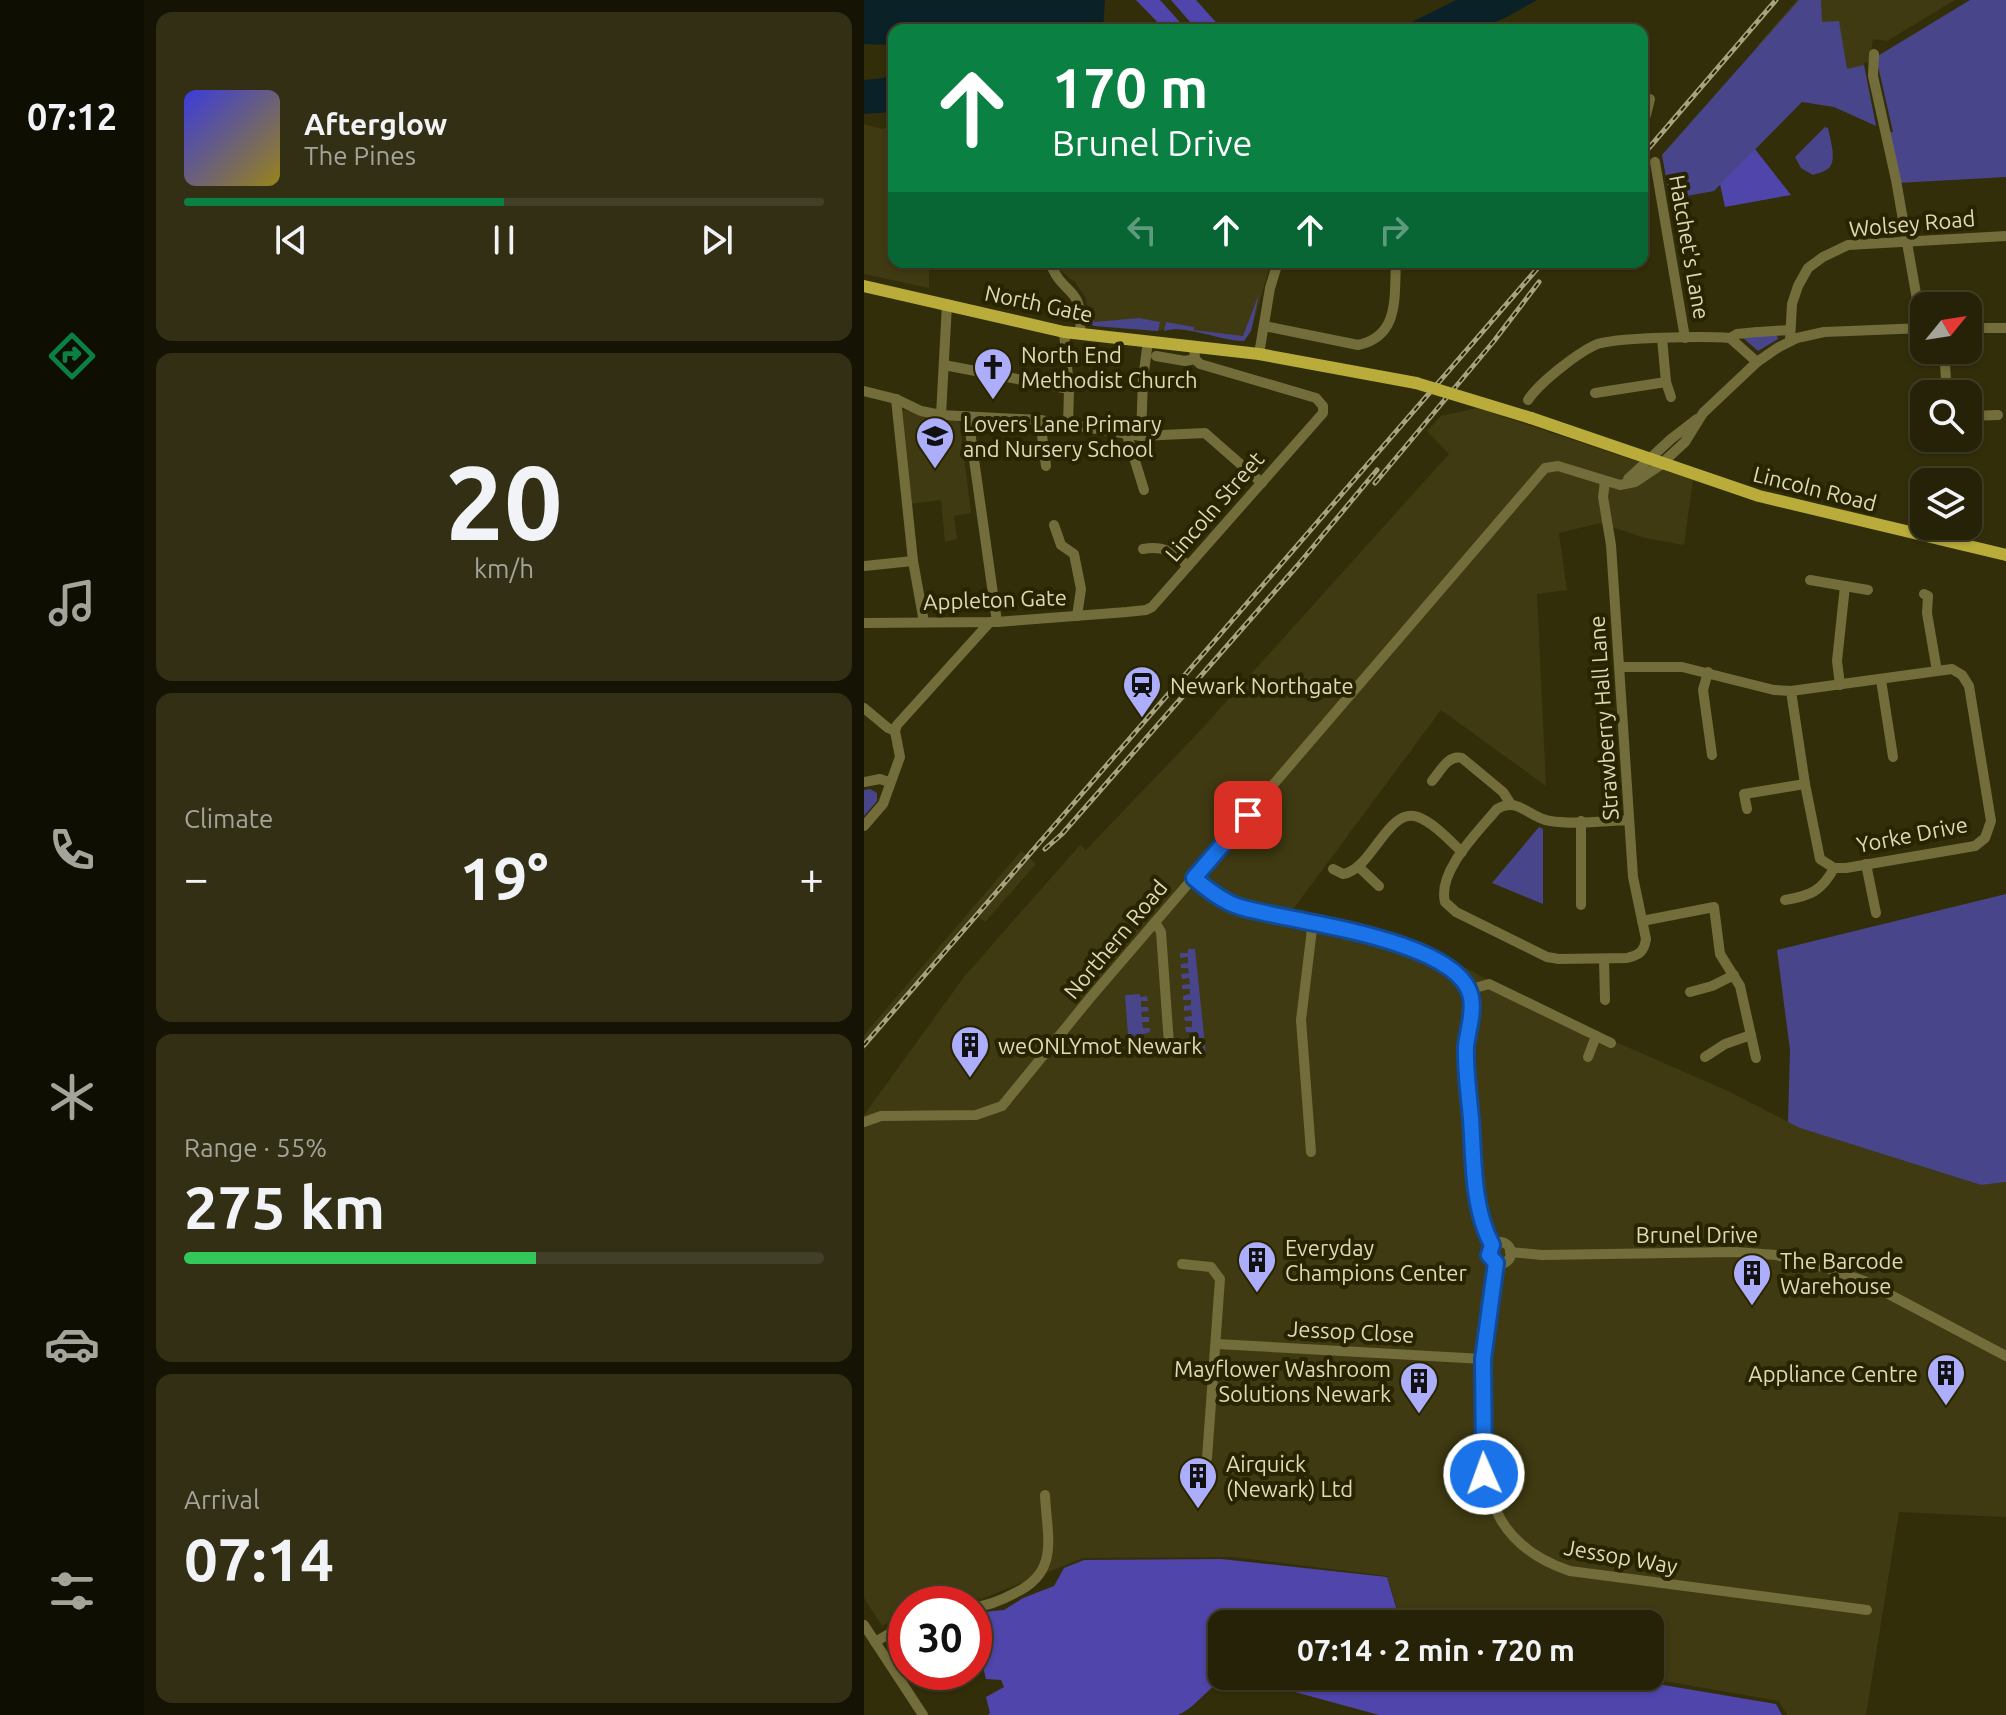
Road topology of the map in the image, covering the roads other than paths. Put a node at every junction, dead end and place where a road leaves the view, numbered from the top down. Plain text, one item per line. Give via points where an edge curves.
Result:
1 (1874, 54) dead end
2 (1650, 99) dead end
3 (1648, 107) edge
4 (1655, 162) dead end
5 (2006, 236) edge
6 (1906, 241) junction
7 (1052, 268) edge
8 (1277, 268) edge
9 (1396, 268) edge
10 (864, 286) edge
11 (1916, 292) edge
12 (947, 304) junction
13 (1264, 326) junction
14 (1982, 328) edge
15 (2006, 328) edge
16 (1910, 329) edge
17 (1064, 332) junction
18 (1080, 334) junction
19 (1790, 336) junction
20 (1662, 338) junction
21 (1685, 338) junction
22 (1730, 338) junction
23 (1148, 341) junction
24 (1194, 352) junction
25 (1259, 354) junction
26 (1156, 356) dead end
27 (1757, 362) junction
28 (944, 365) junction
29 (1666, 382) junction
30 (1069, 389) junction
31 (864, 391) edge
32 (1595, 393) dead end
33 (1671, 397) dead end
34 (896, 399) junction
35 (1528, 400) dead end
36 (1323, 413) joint
37 (941, 415) junction
38 (1998, 415) dead end
39 (1982, 416) edge
40 (968, 417) junction
41 (1697, 419) junction
42 (1040, 420) junction
43 (1068, 426) junction
44 (1127, 435) junction
45 (1141, 436) junction
46 (1649, 458) junction
47 (1663, 463) junction
48 (1046, 466) dead end
49 (1605, 481) junction
50 (1262, 483) junction
51 (1628, 483) junction
52 (1144, 486) dead end
53 (1054, 525) dead end
54 (1143, 549) dead end
55 (2006, 555) edge
56 (913, 561) junction
57 (864, 566) edge
58 (1188, 566) junction
59 (1810, 580) dead end
60 (1845, 586) junction
61 (1868, 590) dead end
62 (1924, 594) dead end
63 (1127, 612) joint
64 (1077, 616) junction
65 (924, 622) junction
66 (993, 622) junction
67 (864, 623) edge
68 (1620, 667) junction
69 (1937, 671) junction
70 (1708, 672) junction
71 (1881, 680) junction
72 (1840, 685) junction
73 (1791, 691) junction
74 (864, 708) edge
75 (895, 731) junction
76 (1712, 755) dead end
77 (1893, 757) dead end
78 (1432, 781) dead end
79 (864, 782) edge
80 (889, 782) junction
81 (1805, 784) junction
82 (1510, 803) junction
83 (1747, 809) dead end
84 (1629, 820) junction
85 (1581, 821) junction
86 (864, 826) edge
87 (1462, 852) junction
88 (1866, 864) junction
89 (1359, 867) junction
90 (1834, 868) junction
91 (1333, 869) dead end
92 (1194, 878) junction
93 (1379, 886) dead end
94 (1785, 900) dead end
95 (1581, 905) dead end
96 (1876, 913) dead end
97 (1313, 921) junction
98 (1642, 921) junction
99 (1155, 922) junction
100 (1604, 959) junction
101 (1734, 975) junction
102 (1468, 990) junction
103 (1690, 992) dead end
104 (1605, 1000) dead end
105 (1751, 1035) junction
106 (1596, 1036) junction
107 (1611, 1043) dead end
108 (1169, 1044) dead end
109 (1588, 1057) dead end
110 (1705, 1057) dead end
111 (1756, 1058) dead end
112 (864, 1122) edge
113 (1311, 1152) dead end
114 (1492, 1245) junction
115 (1510, 1252) junction
116 (1496, 1263) junction
117 (1182, 1264) dead end
118 (1217, 1344) junction
119 (2006, 1356) edge
120 (1483, 1359) junction
121 (1207, 1458) dead end
122 (1045, 1495) dead end
123 (992, 1602) edge
124 (1867, 1610) dead end
125 (864, 1625) edge
126 (888, 1634) edge
127 (875, 1642) junction
128 (923, 1715) edge

1 - 6 street via 1873,76
2 - 3 street
4 - 21 street, Hatchet's Lane
5 - 6 street, Wolsey Road
6 - 11 street
6 - 19 street, Wolsey Road via 1848,245 1808,268 1792,304
7 - 18 street via 1080,303
8 - 13 street
9 - 13 street via 1392,317 1373,342 1358,345
10 - 12 main road, North Gate
12 - 17 main road, North Gate
12 - 28 street
13 - 25 street
14 - 15 street
16 - 19 street
17 - 18 main road, North Gate
17 - 30 street
18 - 23 main road, North Gate
19 - 22 street, Hatchet's Lane via 1758,332
19 - 27 street
20 - 21 street, Hatchet's Lane
20 - 29 street
20 - 35 street, Hatchet's Lane via 1597,344
21 - 22 street, Hatchet's Lane
22 - 27 street, Hatchet's Lane
23 - 24 main road, North Gate
23 - 45 street
24 - 25 main road, Lincoln Road
24 - 26 street, North Gate via 1185,361
24 - 36 street, North Gate via 1200,364 1316,398
25 - 46 main road, Lincoln Road, bridge via 1416,383
27 - 41 street
28 - 30 street
28 - 37 street
29 - 32 street
29 - 33 street
30 - 43 street
31 - 34 street
34 - 37 street
34 - 56 street
36 - 50 street, Lincoln Street
37 - 40 street
38 - 39 street
40 - 42 street
40 - 66 street
41 - 46 street
41 - 47 street via 1694,432
42 - 43 street
42 - 48 street
43 - 44 street
44 - 45 street
44 - 52 street
45 - 50 street via 1205,433
46 - 47 main road, Lincoln Road
46 - 51 street
47 - 51 street
47 - 55 main road, Lincoln Road via 1759,496
49 - 51 street, Northern Road
49 - 68 street, Strawberry Hall Lane
49 - 92 street, Northern Road via 1558,466 1545,468
50 - 58 street, Lincoln Street
53 - 64 street via 1061,545 1074,554 1081,589
54 - 58 street via 1169,549
56 - 57 street
56 - 65 street
58 - 63 street, Lincoln Street via 1152,607
59 - 60 street
60 - 61 street
60 - 72 street via 1837,661
62 - 69 street
63 - 64 street, Appleton Gate
64 - 66 street, Appleton Gate
65 - 66 street, Appleton Gate
65 - 67 street, Appleton Gate
66 - 75 street
68 - 70 street
68 - 84 street, Strawberry Hall Lane
69 - 71 street
69 - 88 street, Yorke Drive via 1952,669 1969,686 1991,821 1985,838 1975,846
70 - 73 street
70 - 76 street via 1703,690
71 - 72 street
71 - 77 street
72 - 73 street
73 - 81 street, Yorke Drive
74 - 75 street
75 - 80 street via 900,757
78 - 82 street via 1451,759 1462,758
79 - 80 street
80 - 86 street via 880,809
81 - 83 street via 1744,794
81 - 90 street, Yorke Drive via 1820,859
82 - 85 street via 1549,821
82 - 87 street via 1497,809
84 - 85 street
84 - 98 street, Strawberry Hall Lane
85 - 95 street
87 - 89 street via 1420,817 1410,816 1396,823
87 - 100 street via 1444,886 1445,902 1452,910 1547,957
88 - 90 street, Yorke Drive
88 - 96 street
89 - 91 street via 1343,874
89 - 93 street
90 - 94 street via 1817,892
92 - 97 street via 1238,906
92 - 99 street, Northern Road
97 - 102 street via 1378,938 1447,965
97 - 113 street via 1301,1020
98 - 100 street, Strawberry Hall Lane via 1643,951
98 - 101 street via 1714,907 1720,954
99 - 108 street via 1161,932
99 - 112 street, Northern Road via 997,1109 976,1115 881,1116
100 - 104 street
101 - 103 street
101 - 105 street
102 - 106 street via 1489,984
102 - 114 street via 1472,1009 1466,1057 1476,1190
105 - 110 street
105 - 111 street
106 - 107 street
106 - 109 street
114 - 115 street via 1504,1243
114 - 116 street via 1489,1255
115 - 116 street via 1505,1263
115 - 119 street, Brunel Drive via 1776,1255 1864,1281
116 - 120 street, Jessop Way
117 - 118 street via 1205,1266 1218,1274
118 - 120 street, Jessop Close
118 - 121 street
120 - 124 street, Jessop Way via 1484,1474 1505,1528 1534,1555 1588,1575
122 - 123 street via 1045,1568 1027,1588
125 - 127 street
126 - 127 street
127 - 128 street

